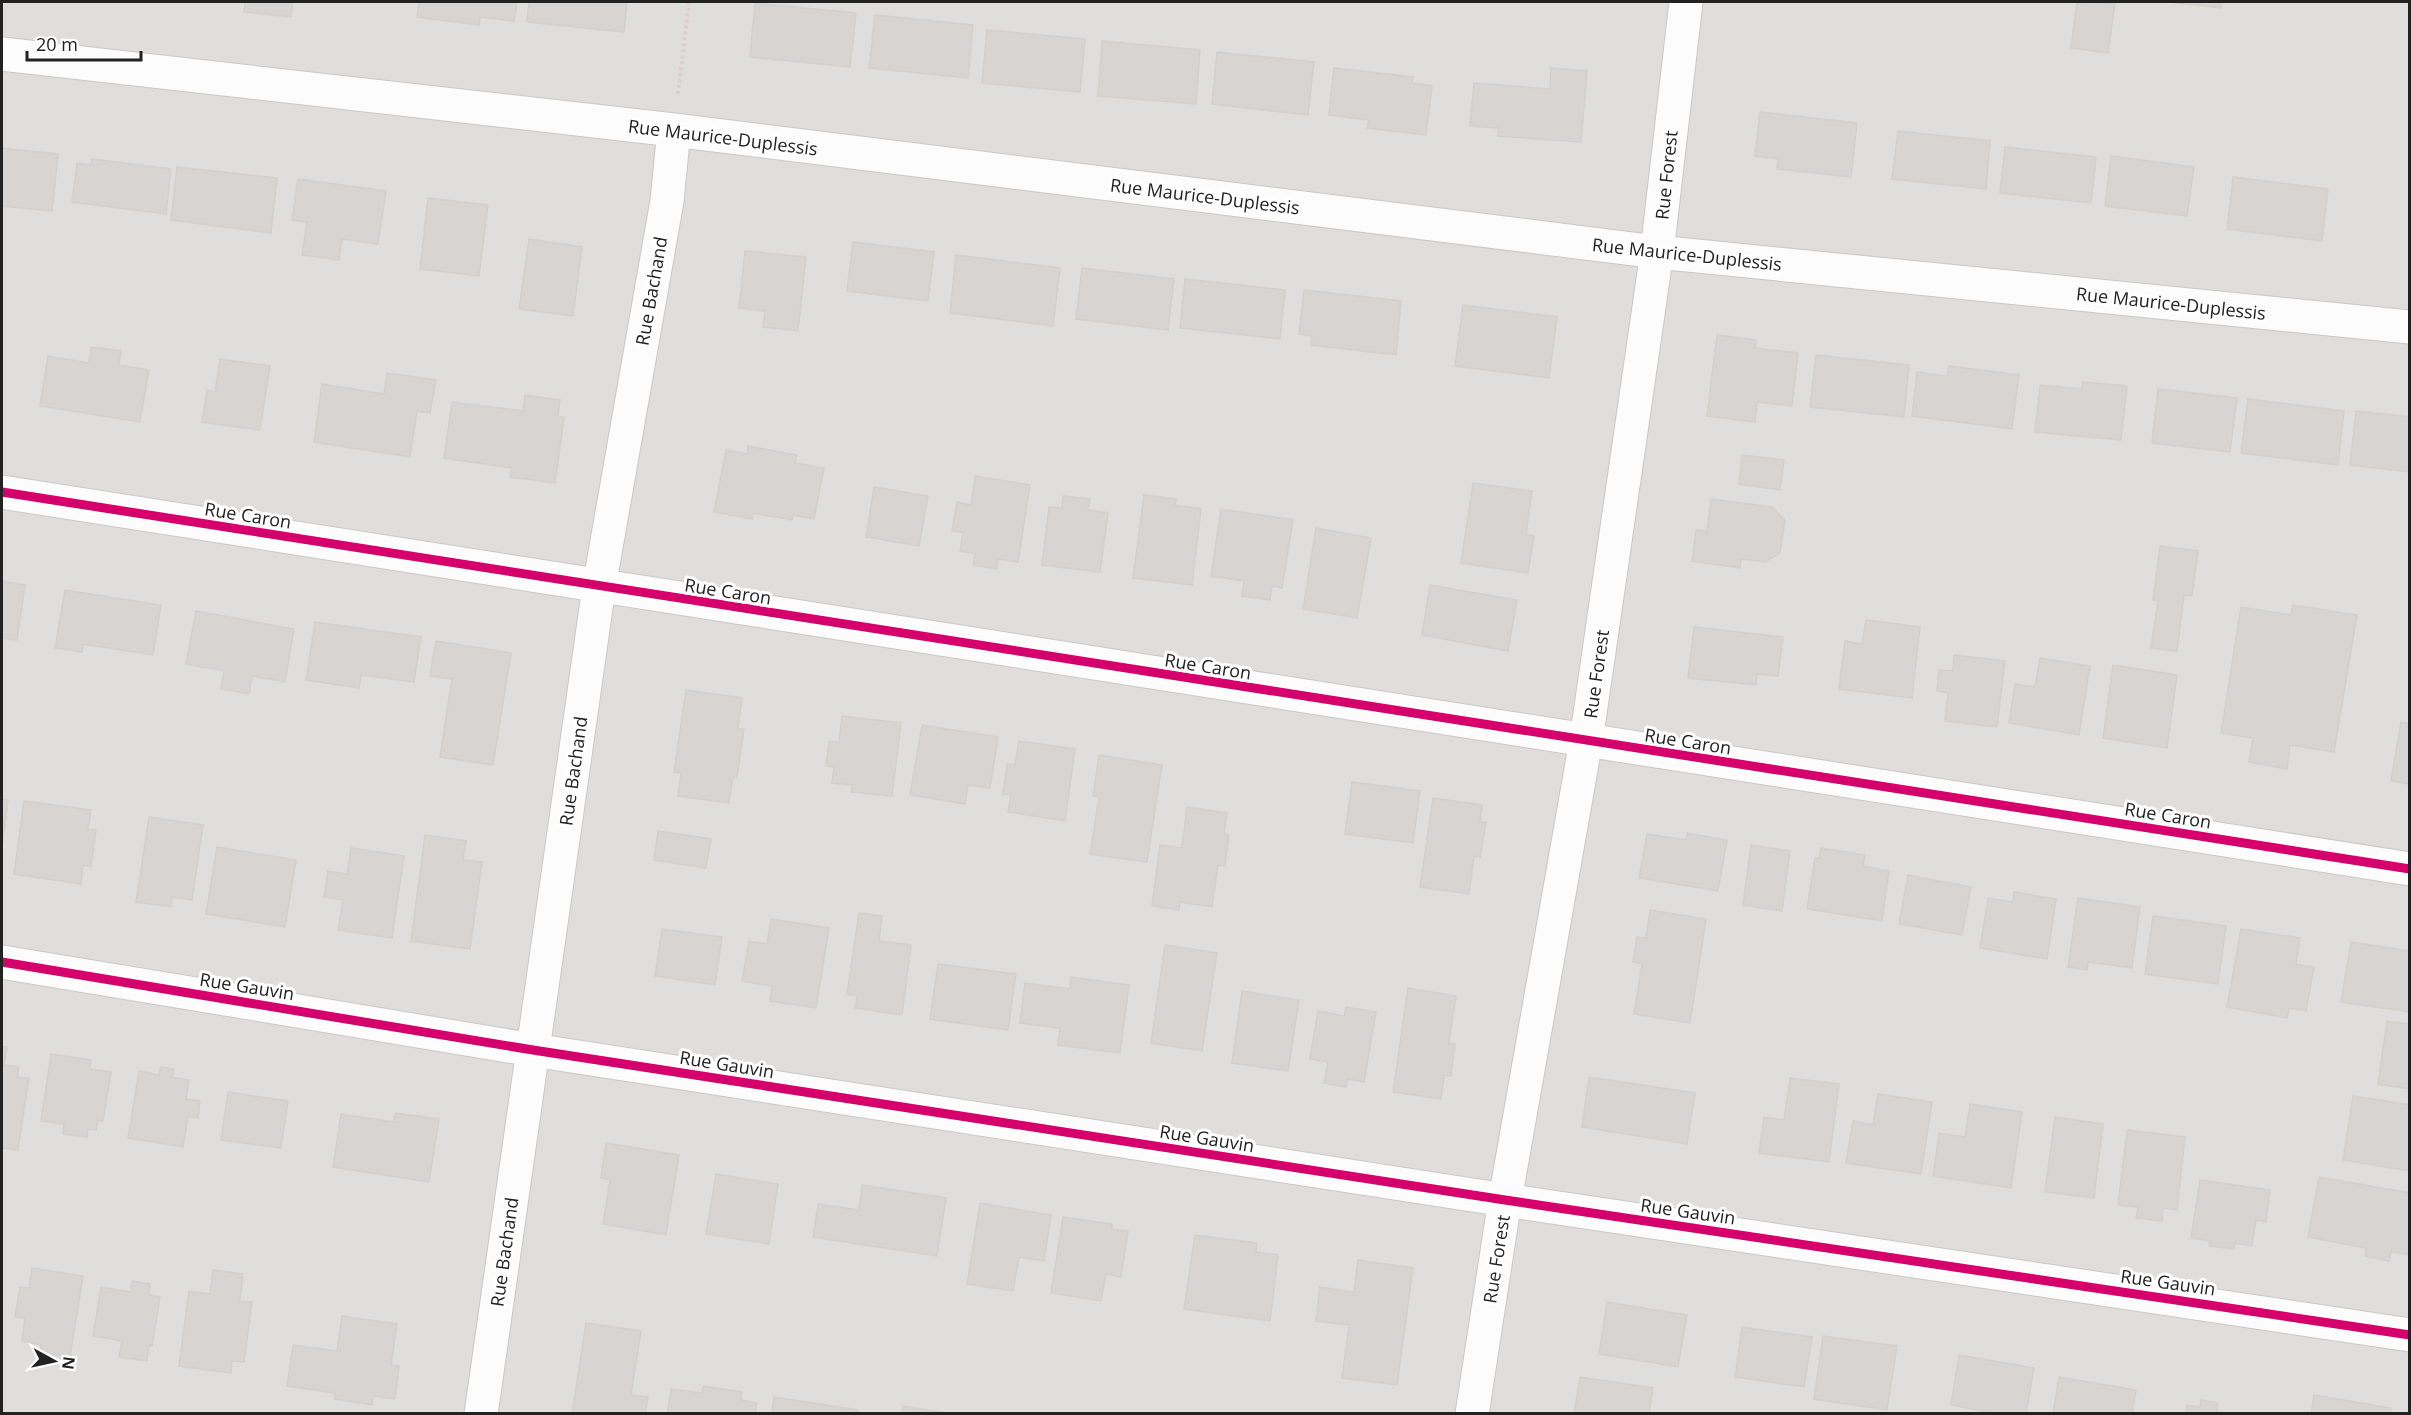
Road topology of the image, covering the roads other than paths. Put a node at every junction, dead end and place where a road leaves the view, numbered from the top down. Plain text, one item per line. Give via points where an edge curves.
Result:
1 (1686, 2) edge
2 (2, 54) edge
3 (674, 130) junction
4 (1657, 252) junction
5 (2409, 327) edge
6 (2, 492) edge
7 (598, 587) junction
8 (1586, 741) junction
9 (2409, 869) edge
10 (2, 962) edge
11 (533, 1050) junction
12 (1505, 1200) junction
13 (2409, 1335) edge
14 (481, 1413) edge
15 (1472, 1413) edge

1 - 4 street, Rue Forest
2 - 3 street, Rue Maurice-Duplessis
3 - 4 street, Rue Maurice-Duplessis
3 - 7 street, Rue Bachand via 667,201
4 - 5 street, Rue Maurice-Duplessis
4 - 8 street, Rue Forest
6 - 7 street, Rue Caron
7 - 8 street, Rue Caron
7 - 11 street, Rue Bachand
8 - 9 street, Rue Caron
8 - 12 street, Rue Forest
10 - 11 street, Rue Gauvin
11 - 12 street, Rue Gauvin
11 - 14 street, Rue Bachand
12 - 13 street, Rue Gauvin
12 - 15 street, Rue Forest

